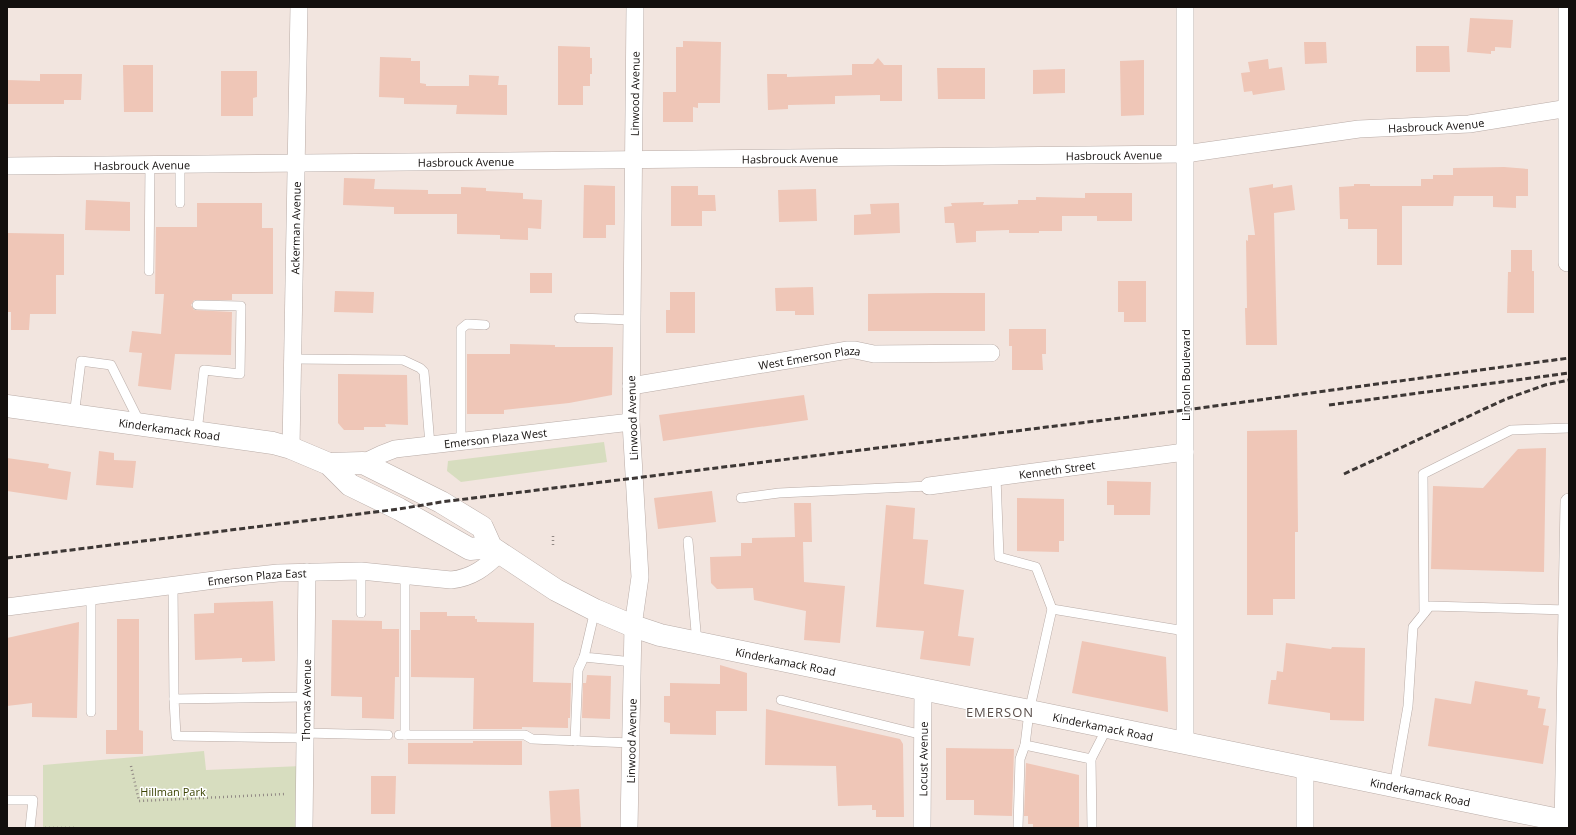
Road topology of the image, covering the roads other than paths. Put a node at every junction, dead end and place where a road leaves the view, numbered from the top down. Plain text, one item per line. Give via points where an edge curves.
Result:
1 (299, 7) edge
2 (635, 7) edge
3 (1185, 7) edge
4 (1567, 7) edge
5 (1568, 108) edge
6 (1185, 154) junction
7 (633, 159) junction
8 (296, 163) junction
9 (180, 164) junction
10 (150, 165) junction
11 (7, 166) edge
12 (180, 203) dead end
13 (1567, 263) dead end
14 (149, 271) dead end
15 (197, 305) dead end
16 (579, 318) dead end
17 (632, 320) junction
18 (485, 325) dead end
19 (991, 353) dead end
20 (292, 359) junction
21 (631, 386) junction
22 (7, 406) edge
23 (74, 416) junction
24 (631, 422) junction
25 (140, 425) junction
26 (1569, 428) edge
27 (197, 432) junction
28 (461, 441) junction
29 (430, 445) junction
30 (291, 448) junction
31 (1185, 452) junction
32 (363, 463) junction
33 (329, 464) junction
34 (996, 477) junction
35 (928, 486) joint
36 (741, 498) dead end
37 (1569, 502) edge
38 (688, 542) dead end
39 (496, 550) junction
40 (361, 571) junction
41 (308, 572) junction
42 (405, 575) junction
43 (173, 585) junction
44 (92, 596) junction
45 (1568, 604) edge
46 (7, 607) edge
47 (1052, 609) junction
48 (595, 610) junction
49 (361, 613) dead end
50 (1424, 613) junction
51 (634, 626) junction
52 (1185, 631) junction
53 (697, 643) junction
54 (584, 657) junction
55 (633, 662) junction
56 (923, 690) junction
57 (306, 697) junction
58 (174, 700) junction
59 (781, 700) dead end
60 (91, 712) dead end
61 (1028, 712) junction
62 (1107, 728) junction
63 (388, 735) dead end
64 (923, 735) junction
65 (305, 736) junction
66 (575, 741) junction
67 (631, 743) junction
68 (1185, 743) junction
69 (1025, 745) junction
70 (1091, 759) junction
71 (1305, 768) junction
72 (1394, 786) junction
73 (7, 800) edge
74 (1565, 824) edge
75 (30, 828) edge
76 (304, 828) edge
77 (629, 828) edge
78 (922, 828) edge
79 (1018, 828) edge
80 (1092, 828) edge
81 (1305, 828) edge

1 - 8 street, Ackerman Avenue
2 - 7 street, Linwood Avenue
3 - 6 street, Lincoln Boulevard
4 - 5 street
5 - 6 street, Hasbrouck Avenue via 1469,124 1359,129
5 - 13 street
6 - 7 street, Hasbrouck Avenue
6 - 31 street, Lincoln Boulevard
7 - 8 street, Hasbrouck Avenue
7 - 17 street, Linwood Avenue
8 - 9 street, Hasbrouck Avenue
8 - 20 street, Ackerman Avenue
9 - 10 street, Hasbrouck Avenue
9 - 12 lane
10 - 11 street, Hasbrouck Avenue
10 - 14 lane
15 - 27 lane via 241,306 240,374 204,370
16 - 17 lane
17 - 21 street, Linwood Avenue
18 - 28 lane via 467,324 461,329
19 - 21 street, West Emerson Plaza via 874,354 848,350
20 - 29 lane via 402,360 420,368 424,372
20 - 30 street, Ackerman Avenue
21 - 24 street, Linwood Avenue
22 - 23 main road, Kinderkamack Road
23 - 25 main road, Kinderkamack Road
23 - 25 lane via 81,361 112,365
24 - 28 street, Emerson Plaza West
24 - 51 street, Linwood Avenue via 640,576
25 - 27 main road, Kinderkamack Road
26 - 50 lane via 1511,430 1423,474
27 - 30 main road, Kinderkamack Road
28 - 29 street, Emerson Plaza West
29 - 32 street, Emerson Plaza West via 395,449
30 - 33 main road, Kinderkamack Road
31 - 34 street, Kenneth Street
31 - 52 street, Lincoln Boulevard
32 - 33 main road, Kinderkamack Road
32 - 39 main road, Kinderkamack Road via 441,502 482,527
33 - 39 main road, Kinderkamack Road via 350,484 470,549
34 - 35 street, Kenneth Street
34 - 47 lane via 999,557 1036,567
35 - 36 lane via 779,493
37 - 45 street
38 - 53 lane
39 - 42 street, Emerson Plaza East via 485,568 461,579
39 - 48 main road, Kinderkamack Road via 556,590
40 - 41 street, Emerson Plaza East
40 - 42 street, Emerson Plaza East
40 - 49 lane
41 - 43 street, Emerson Plaza East
41 - 57 street, Thomas Avenue
42 - 66 lane via 402,735 525,735 532,739
43 - 44 street, Emerson Plaza East
43 - 58 lane
44 - 46 street, Emerson Plaza East
44 - 60 lane
45 - 50 lane via 1430,606
45 - 74 street
47 - 52 lane
47 - 61 lane
48 - 51 main road, Kinderkamack Road
48 - 54 lane
50 - 72 lane via 1413,627 1408,706
51 - 53 main road, Kinderkamack Road
51 - 55 street, Linwood Avenue
52 - 68 street, Lincoln Boulevard
53 - 56 main road, Kinderkamack Road
54 - 55 lane
54 - 66 lane via 578,670
55 - 67 street, Linwood Avenue
56 - 61 main road, Kinderkamack Road
56 - 64 street, Locust Avenue
57 - 58 lane
57 - 65 street, Thomas Avenue
58 - 65 lane via 176,736
59 - 64 lane
61 - 62 main road, Kinderkamack Road
61 - 69 lane
62 - 68 main road, Kinderkamack Road
62 - 70 lane
63 - 65 lane
64 - 78 street, Locust Avenue
65 - 76 street, Thomas Avenue
66 - 67 lane
67 - 77 street, Linwood Avenue
68 - 71 main road, Kinderkamack Road
69 - 70 lane
69 - 79 lane via 1020,759
70 - 80 lane
71 - 72 main road, Kinderkamack Road
71 - 81 street
72 - 74 main road, Kinderkamack Road
73 - 75 lane via 33,800

